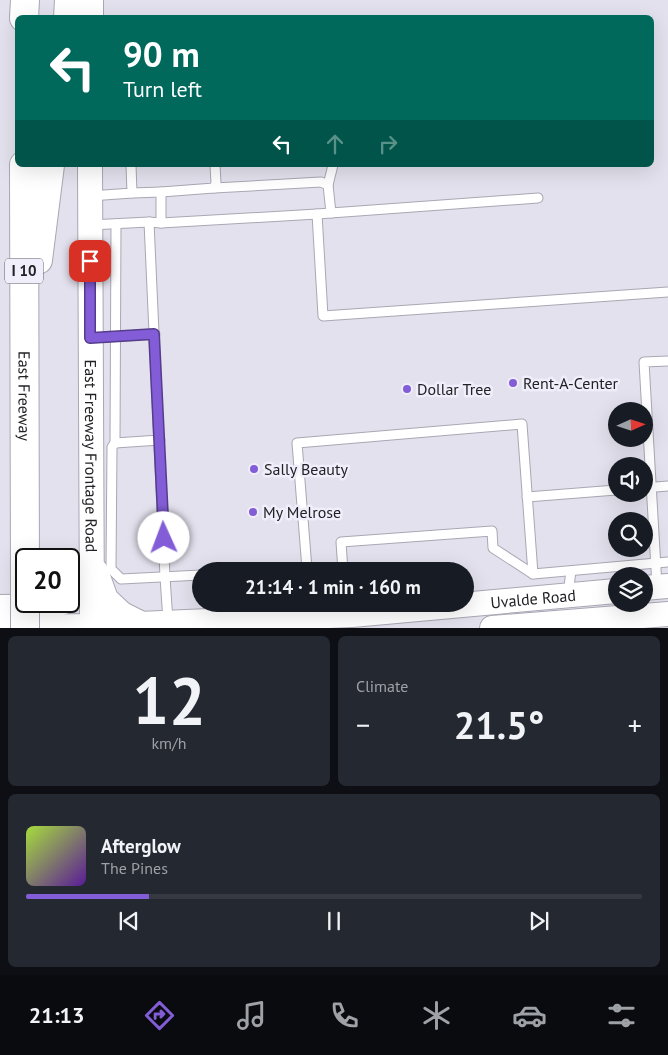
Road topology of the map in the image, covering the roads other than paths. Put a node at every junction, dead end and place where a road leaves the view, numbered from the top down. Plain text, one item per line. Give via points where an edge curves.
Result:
1 (25, 0) edge
2 (70, 0) edge
3 (91, 0) edge
4 (24, 15) edge
5 (68, 15) edge
6 (91, 15) edge
7 (24, 167) edge
8 (50, 167) edge
9 (90, 167) edge
10 (131, 167) edge
11 (215, 167) edge
12 (332, 167) edge
13 (328, 185) junction
14 (214, 188) junction
15 (161, 192) junction
16 (132, 193) junction
17 (90, 196) junction
18 (538, 198) dead end
19 (331, 213) junction
20 (316, 214) junction
21 (149, 222) junction
22 (162, 223) junction
23 (116, 224) junction
24 (90, 225) junction
25 (668, 292) edge
26 (154, 334) junction
27 (115, 337) junction
28 (90, 338) junction
29 (668, 361) edge
30 (24, 378) junction
31 (160, 440) junction
32 (115, 443) junction
33 (647, 457) edge
34 (668, 486) edge
35 (653, 488) edge
36 (608, 491) edge
37 (527, 497) junction
38 (649, 502) edge
39 (91, 558) junction
40 (307, 562) edge
41 (342, 562) edge
42 (668, 562) edge
43 (656, 563) junction
44 (570, 571) junction
45 (533, 574) junction
46 (192, 576) edge
47 (165, 577) junction
48 (656, 587) edge
49 (608, 591) edge
50 (80, 592) edge
51 (568, 594) junction
52 (474, 600) edge
53 (0, 606) edge
54 (15, 606) edge
55 (309, 612) edge
56 (668, 614) edge
57 (168, 622) junction
58 (140, 623) junction
59 (0, 627) edge
60 (92, 627) edge
61 (25, 628) edge
62 (492, 628) edge

1 - 4 highway
2 - 5 highway
3 - 6 main road
7 - 30 highway, East Freeway / I 10
8 - 30 highway
9 - 17 main road, East Freeway Frontage Road
10 - 16 lane
11 - 14 lane
12 - 13 lane
13 - 14 lane via 321,182
13 - 19 lane
14 - 15 lane
15 - 16 lane
15 - 22 lane
16 - 17 lane
17 - 24 main road, East Freeway Frontage Road
18 - 19 lane
19 - 20 lane
20 - 22 lane
20 - 25 lane via 323,316
21 - 22 lane
21 - 23 lane
21 - 26 lane
23 - 24 lane
23 - 27 lane
24 - 28 main road, East Freeway Frontage Road
26 - 27 lane
26 - 31 lane
27 - 28 lane
27 - 32 lane
28 - 39 main road, East Freeway Frontage Road
29 - 33 lane via 644,362
30 - 61 highway, East Freeway / I 10, bridge
31 - 32 lane
31 - 47 lane
32 - 47 lane via 112,447 111,569 121,579
34 - 35 lane
36 - 37 lane
37 - 40 lane via 522,424 297,443
37 - 45 lane
38 - 43 lane
39 - 50 main road
39 - 58 main road via 106,599 122,614
39 - 60 main road, East Freeway Frontage Road
41 - 45 lane via 341,542 492,531 493,548
42 - 43 lane
43 - 44 lane
43 - 48 lane
44 - 45 lane
44 - 51 lane
46 - 47 lane
47 - 57 lane
49 - 51 main road, Uvalde Road
51 - 52 main road, Uvalde Road
53 - 54 main road
55 - 57 main road, Uvalde Road
56 - 62 main road, Uvalde Road
57 - 58 main road, Uvalde Road
58 - 60 main road, Uvalde Road
59 - 60 main road, Uvalde Road

